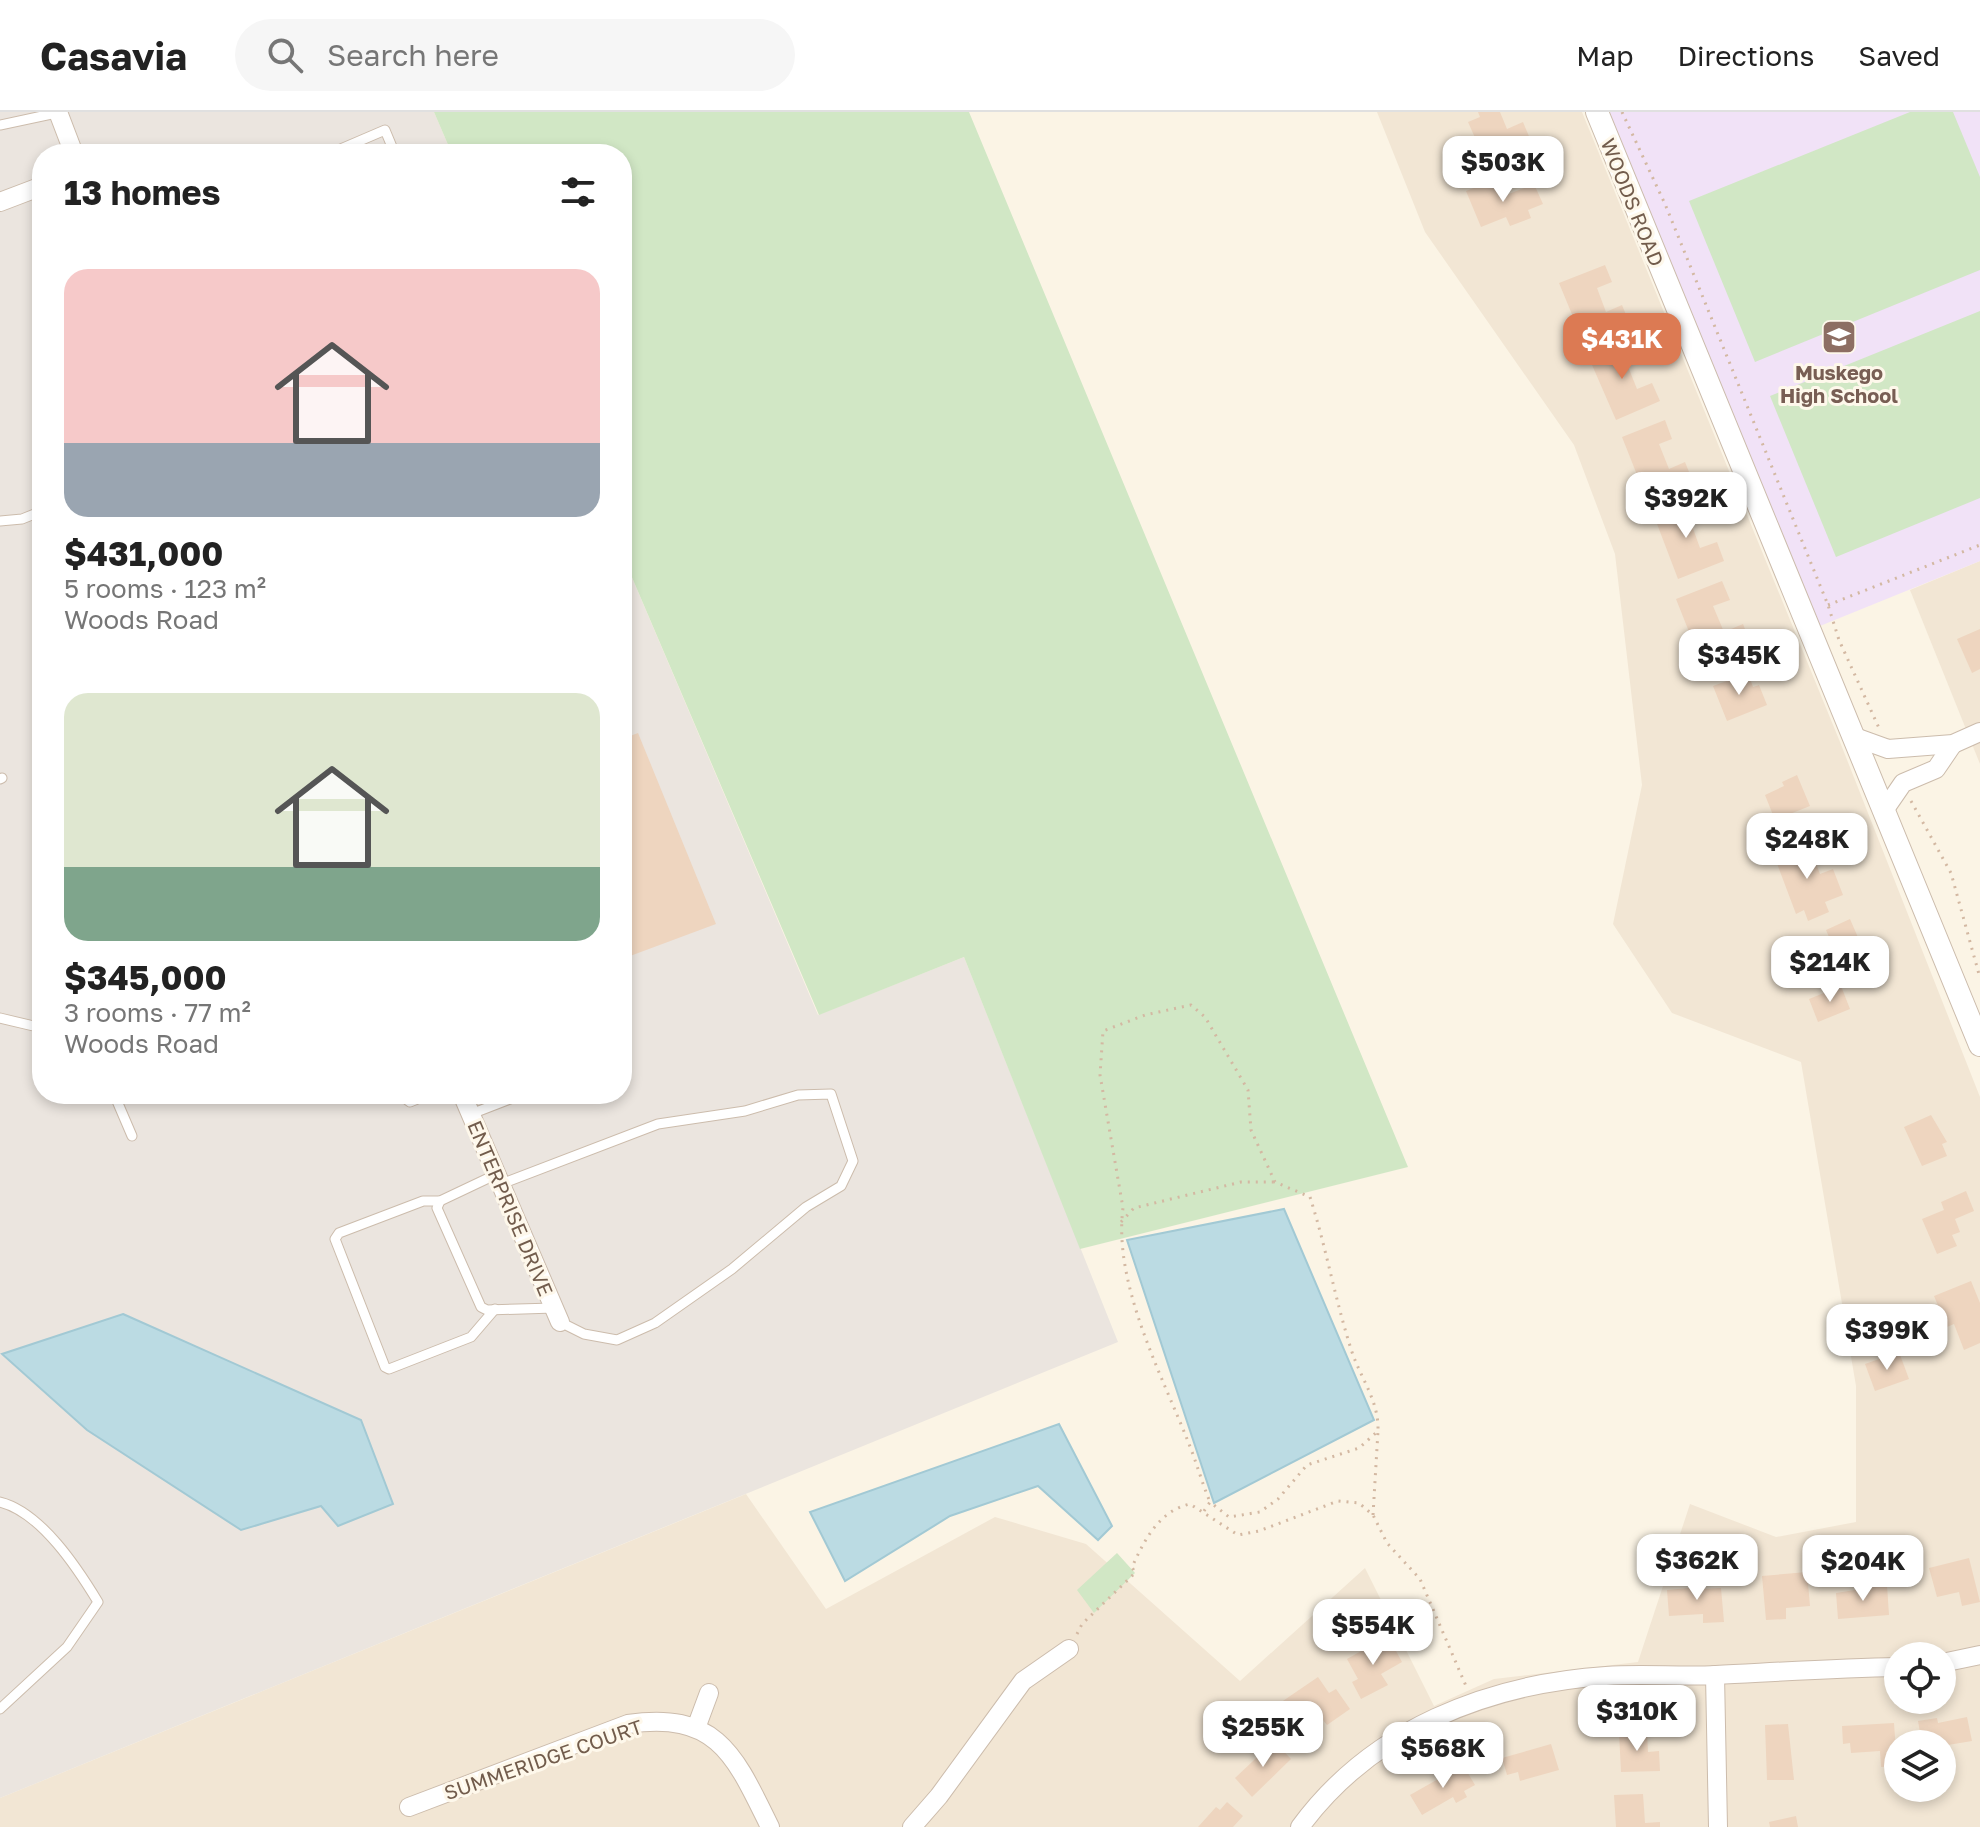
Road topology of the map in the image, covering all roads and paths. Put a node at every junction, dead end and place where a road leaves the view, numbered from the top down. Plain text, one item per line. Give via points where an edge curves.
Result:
1 (59, 112) edge
2 (1597, 112) edge
3 (1622, 112) edge
4 (0, 125) edge
5 (70, 144) edge
6 (355, 144) edge
7 (391, 144) edge
8 (32, 190) edge
9 (0, 202) edge
10 (32, 515) edge
11 (0, 521) edge
12 (1980, 545) edge
13 (1828, 605) junction
14 (1980, 732) edge
15 (1852, 736) junction
16 (1883, 739) dead end
17 (1953, 744) junction
18 (1907, 794) dead end
19 (1883, 812) junction
20 (1980, 978) edge
21 (0, 1018) edge
22 (32, 1026) edge
23 (1980, 1045) edge
24 (118, 1104) edge
25 (466, 1104) edge
26 (497, 1104) edge
27 (471, 1114) junction
28 (132, 1136) dead end
29 (499, 1179) junction
30 (1275, 1182) junction
31 (440, 1201) junction
32 (1121, 1222) junction
33 (495, 1309) junction
34 (557, 1315) junction
35 (1378, 1431) junction
36 (0, 1502) edge
37 (1210, 1502) junction
38 (1204, 1511) junction
39 (1373, 1515) junction
40 (1069, 1649) joint
41 (1980, 1655) edge
42 (1956, 1660) edge
43 (1884, 1668) edge
44 (1715, 1675) junction
45 (709, 1693) dead end
46 (1472, 1701) junction
47 (0, 1709) edge
48 (696, 1728) junction
49 (409, 1807) dead end
50 (770, 1827) edge
51 (912, 1827) edge
52 (1300, 1827) edge
53 (1718, 1827) edge

1 - 4 lane
1 - 5 street
2 - 15 street, WOODS ROAD
3 - 13 path via 1665,204
6 - 7 lane via 385,130
8 - 9 street
10 - 11 lane
12 - 13 path
13 - 16 path
14 - 17 street
15 - 17 street via 1888,749
15 - 19 street, WOODS ROAD
17 - 19 street via 1936,769 1903,783
18 - 20 path via 1951,873
19 - 23 street, WOODS ROAD
21 - 22 lane
24 - 28 lane
25 - 27 street, ENTERPRISE DRIVE
26 - 27 lane
27 - 29 street, ENTERPRISE DRIVE
29 - 31 lane
29 - 34 street, ENTERPRISE DRIVE
29 - 34 lane via 658,1124 745,1111 798,1095 831,1094 853,1161 841,1186 655,1323 617,1340 584,1334
30 - 32 path via 1241,1182 1134,1208
30 - 32 path via 1251,1130 1248,1090 1205,1017 1191,1005 1145,1015 1103,1031 1100,1075
30 - 35 path via 1310,1197 1352,1352 1379,1411
31 - 33 lane via 437,1208 475,1299 481,1307
31 - 33 lane via 423,1201 335,1239 385,1367 471,1337
32 - 37 path via 1151,1353
33 - 34 lane
35 - 37 path via 1359,1448 1307,1465 1260,1512 1229,1517
35 - 39 path
36 - 47 lane via 45,1531 77,1567 98,1602 67,1647
37 - 38 path
38 - 39 path via 1238,1535 1338,1501 1359,1503
38 - 40 path via 1190,1504 1174,1508 1146,1535 1132,1567 1135,1573 1082,1624
39 - 46 path via 1387,1543 1420,1579
40 - 51 street via 1023,1681
41 - 42 street
43 - 44 street
44 - 46 street via 1541,1682
44 - 53 street
45 - 48 street
46 - 52 street via 1379,1750 1327,1795
48 - 49 street, SUMMERIDGE COURT via 673,1722 628,1724
48 - 50 street via 732,1758

